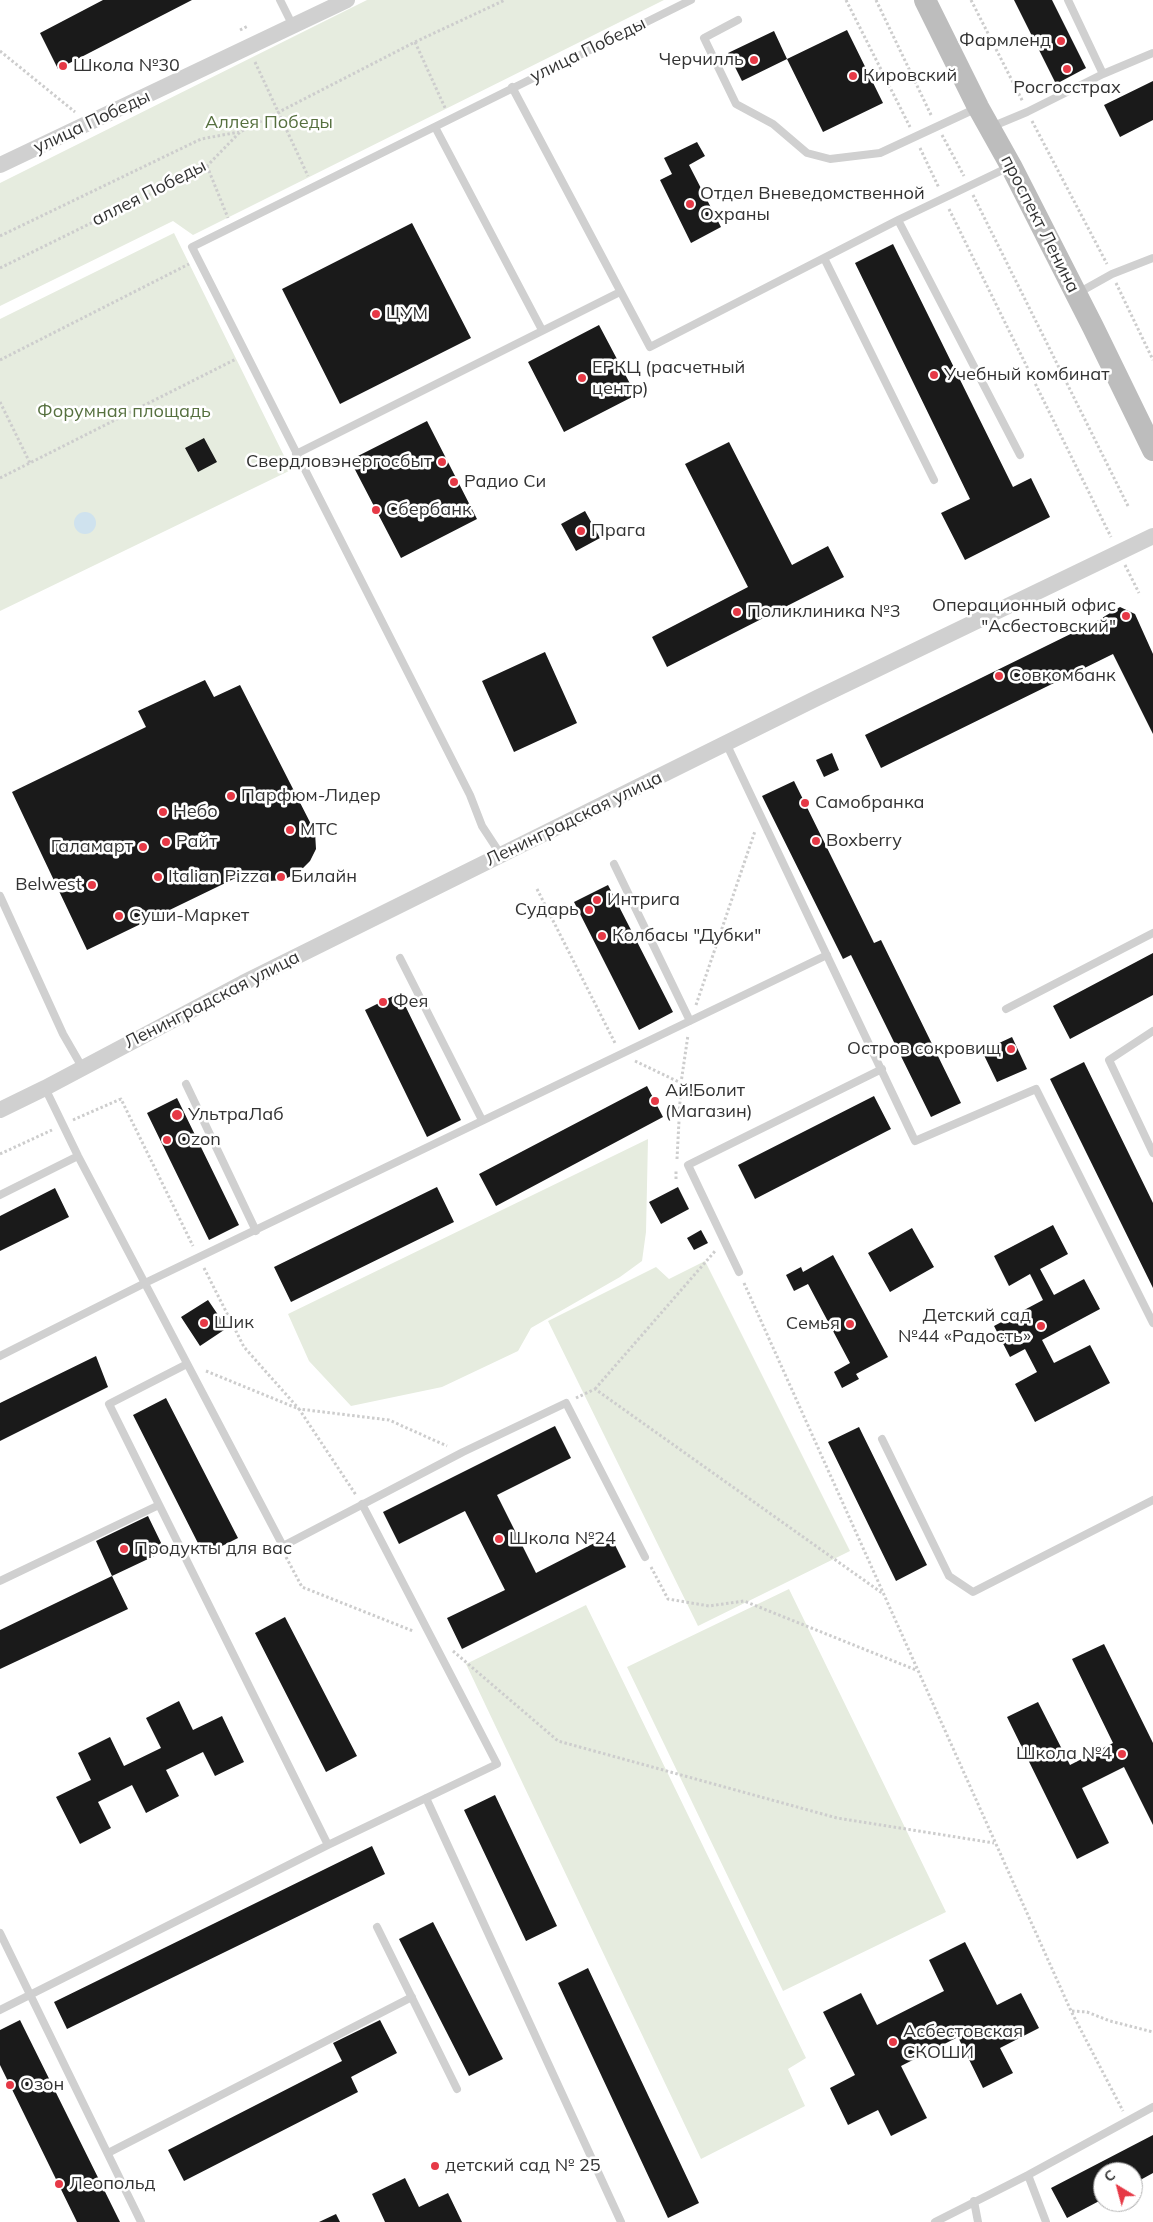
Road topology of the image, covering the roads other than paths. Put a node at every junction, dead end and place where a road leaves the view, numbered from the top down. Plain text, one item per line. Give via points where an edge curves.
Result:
1 (280, 0) edge
2 (346, 0) edge
3 (691, 0) edge
4 (925, 0) edge
5 (1068, 0) edge
6 (738, 20) dead end
7 (293, 26) junction
8 (1153, 53) edge
9 (1103, 74) junction
10 (512, 87) junction
11 (978, 107) junction
12 (435, 127) junction
13 (989, 128) junction
14 (0, 165) edge
15 (1011, 166) junction
16 (898, 220) junction
17 (824, 258) junction
18 (1153, 258) edge
19 (620, 292) junction
20 (1076, 294) junction
21 (542, 330) junction
22 (1153, 450) edge
23 (296, 454) junction
24 (1020, 455) dead end
25 (934, 480) dead end
26 (1153, 536) edge
27 (726, 744) junction
28 (501, 855) junction
29 (614, 864) dead end
30 (0, 896) edge
31 (1153, 933) edge
32 (827, 955) junction
33 (400, 958) dead end
34 (1006, 1009) dead end
35 (690, 1021) junction
36 (1153, 1031) edge
37 (82, 1067) junction
38 (882, 1069) junction
39 (186, 1084) dead end
40 (45, 1088) junction
41 (0, 1110) edge
42 (482, 1120) junction
43 (1153, 1153) edge
44 (78, 1156) junction
45 (0, 1195) edge
46 (256, 1231) junction
47 (739, 1272) road end
48 (145, 1283) junction
49 (1153, 1323) edge
50 (0, 1356) edge
51 (187, 1364) junction
52 (882, 1439) dead end
53 (1153, 1500) edge
54 (362, 1504) junction
55 (159, 1505) junction
56 (645, 1557) road end
57 (0, 1581) edge
58 (426, 1798) junction
59 (328, 1845) junction
60 (377, 1927) dead end
61 (0, 1933) edge
62 (31, 1993) junction
63 (412, 1997) junction
64 (0, 2010) edge
65 (457, 2089) dead end
66 (1153, 2107) edge
67 (108, 2152) junction
68 (1028, 2175) junction
69 (974, 2201) junction
70 (141, 2222) edge
71 (621, 2222) edge
72 (935, 2222) edge
73 (978, 2222) edge
74 (1046, 2222) edge

1 - 7 lane
2 - 7 street, улица Победы
3 - 10 lane, улица Победы
4 - 11 street, проспект Ленина
5 - 9 lane
6 - 11 lane via 704,38 736,104 773,124 807,153 830,159 880,153
7 - 14 street, улица Победы
8 - 9 lane
9 - 13 lane
10 - 12 lane, улица Победы
10 - 19 lane
11 - 13 street, проспект Ленина
12 - 21 lane
12 - 23 lane, улица Победы via 192,247
13 - 15 street, проспект Ленина
15 - 16 lane
15 - 20 street, проспект Ленина
16 - 17 lane
16 - 24 lane
17 - 19 lane via 650,347
17 - 25 lane
18 - 20 lane via 1112,274
19 - 21 lane
20 - 22 street, проспект Ленина
21 - 23 lane
23 - 28 lane via 462,778 482,826
26 - 27 street, Ленинградская улица
27 - 28 street, Ленинградская улица
27 - 32 lane
28 - 37 street, Ленинградская улица via 242,983
29 - 35 lane
30 - 37 lane
31 - 34 lane
32 - 35 lane
32 - 38 lane
33 - 42 lane
35 - 42 lane
36 - 43 lane via 1109,1060
37 - 40 street, Ленинградская улица
38 - 47 lane via 688,1164
38 - 49 lane via 915,1141 1036,1089
39 - 46 lane
40 - 41 street, Ленинградская улица
40 - 44 lane
42 - 46 lane
44 - 45 lane
44 - 48 lane
46 - 48 lane
48 - 50 lane
48 - 51 lane
51 - 54 lane via 283,1546
51 - 55 lane via 109,1404
52 - 53 lane via 949,1576 974,1592
54 - 56 lane via 566,1403
54 - 58 lane via 497,1764
55 - 57 lane
55 - 59 lane
58 - 59 lane
58 - 71 lane
59 - 62 lane
60 - 63 lane
61 - 62 lane
62 - 64 lane
62 - 67 lane
63 - 65 lane
63 - 67 lane
66 - 68 lane
67 - 70 lane
68 - 69 lane
68 - 74 lane
69 - 72 lane
69 - 73 lane

